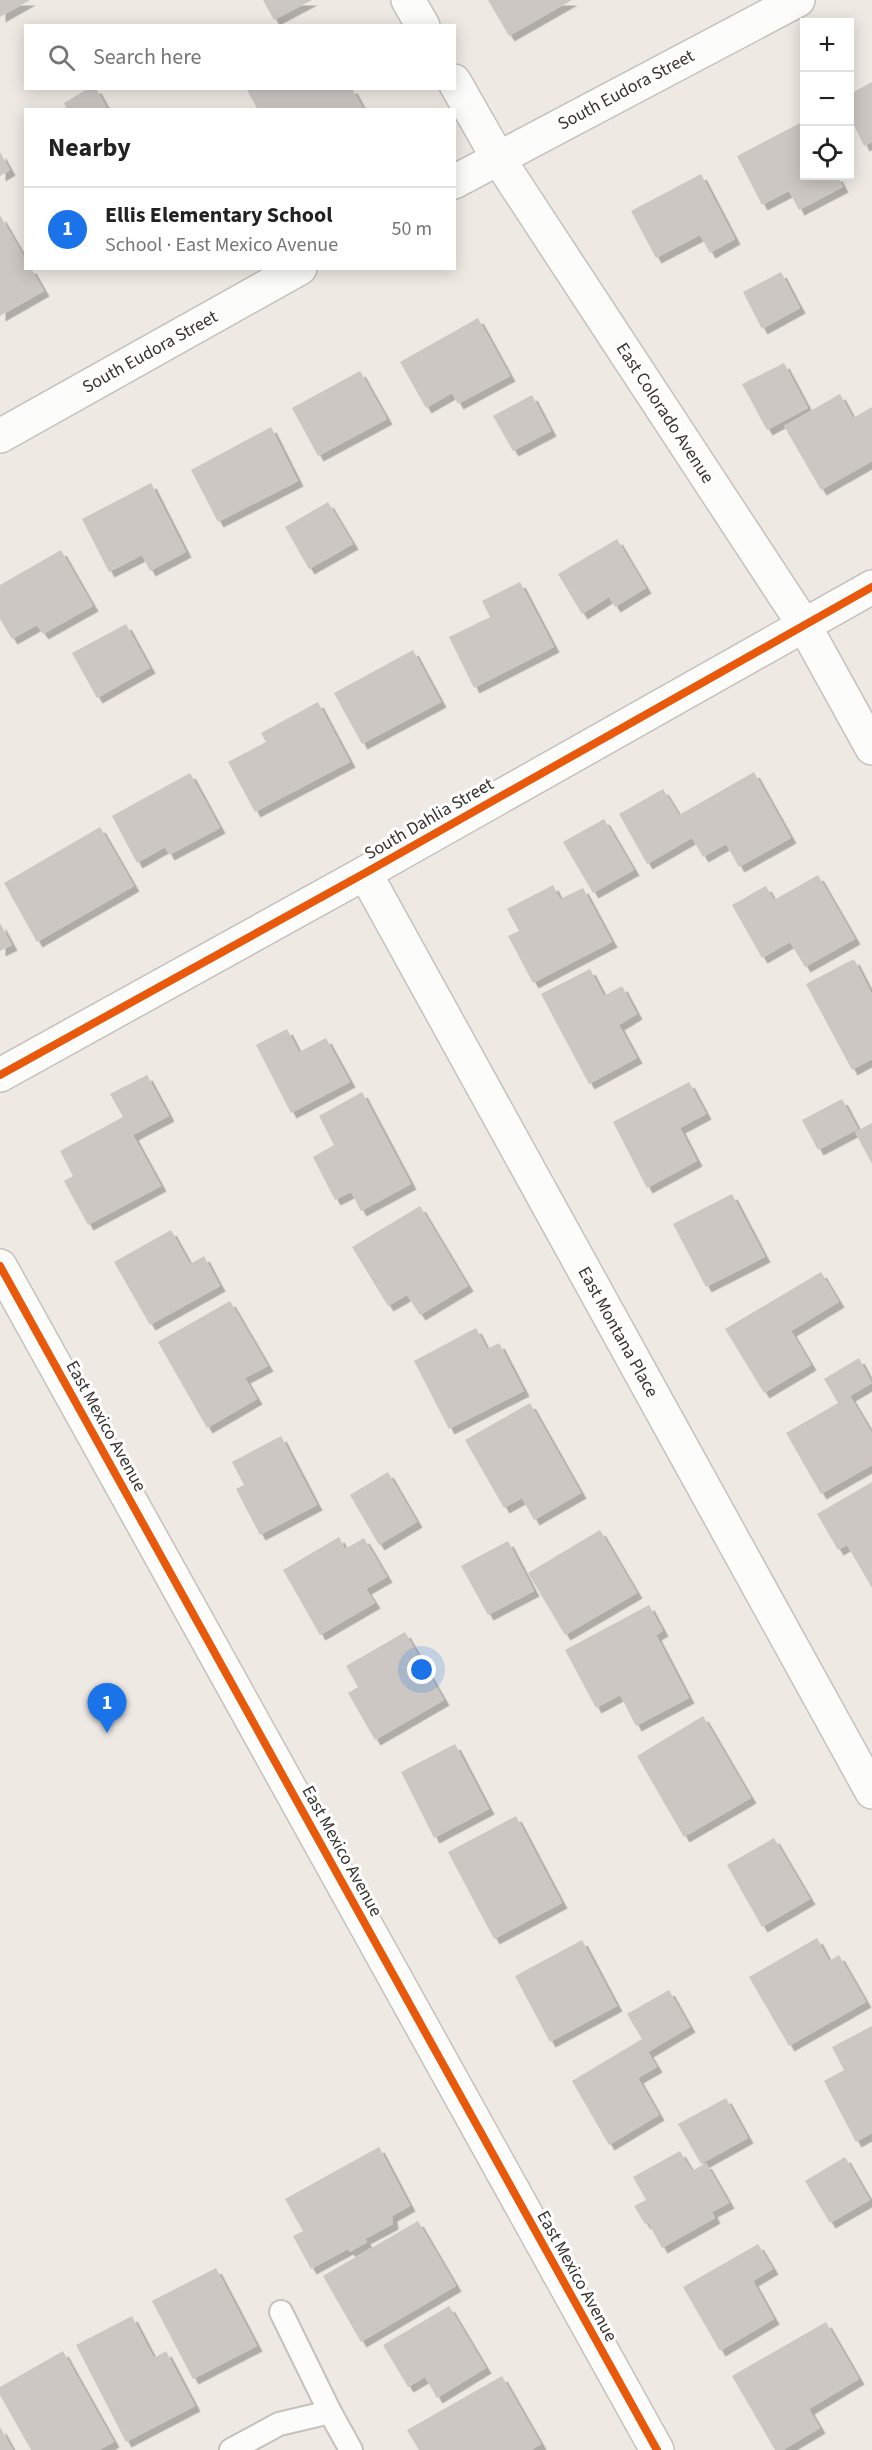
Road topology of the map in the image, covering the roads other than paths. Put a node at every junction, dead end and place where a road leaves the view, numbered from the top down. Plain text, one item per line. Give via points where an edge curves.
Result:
1 (408, 0) edge
2 (798, 0) edge
3 (422, 24) edge
4 (456, 84) edge
5 (498, 158) junction
6 (456, 181) edge
7 (296, 270) edge
8 (0, 436) edge
9 (872, 586) edge
10 (804, 624) junction
11 (872, 748) edge
12 (364, 873) junction
13 (0, 1075) edge
14 (0, 1266) edge
15 (872, 1792) edge
16 (281, 2312) dead end
17 (330, 2412) junction
18 (231, 2450) edge
19 (351, 2450) edge
20 (657, 2450) edge

1 - 3 street
2 - 5 street, South Eudora Street
4 - 5 street, East Colorado Avenue
5 - 6 street, South Eudora Street
5 - 10 street, East Colorado Avenue
7 - 8 street, South Eudora Street
9 - 10 street, South Dahlia Street
10 - 11 street, East Colorado Avenue
10 - 12 street, South Dahlia Street
12 - 13 street, South Dahlia Street
12 - 15 street, East Montana Place
14 - 20 street, East Mexico Avenue
16 - 17 lane
17 - 18 lane via 279,2424
17 - 19 lane

